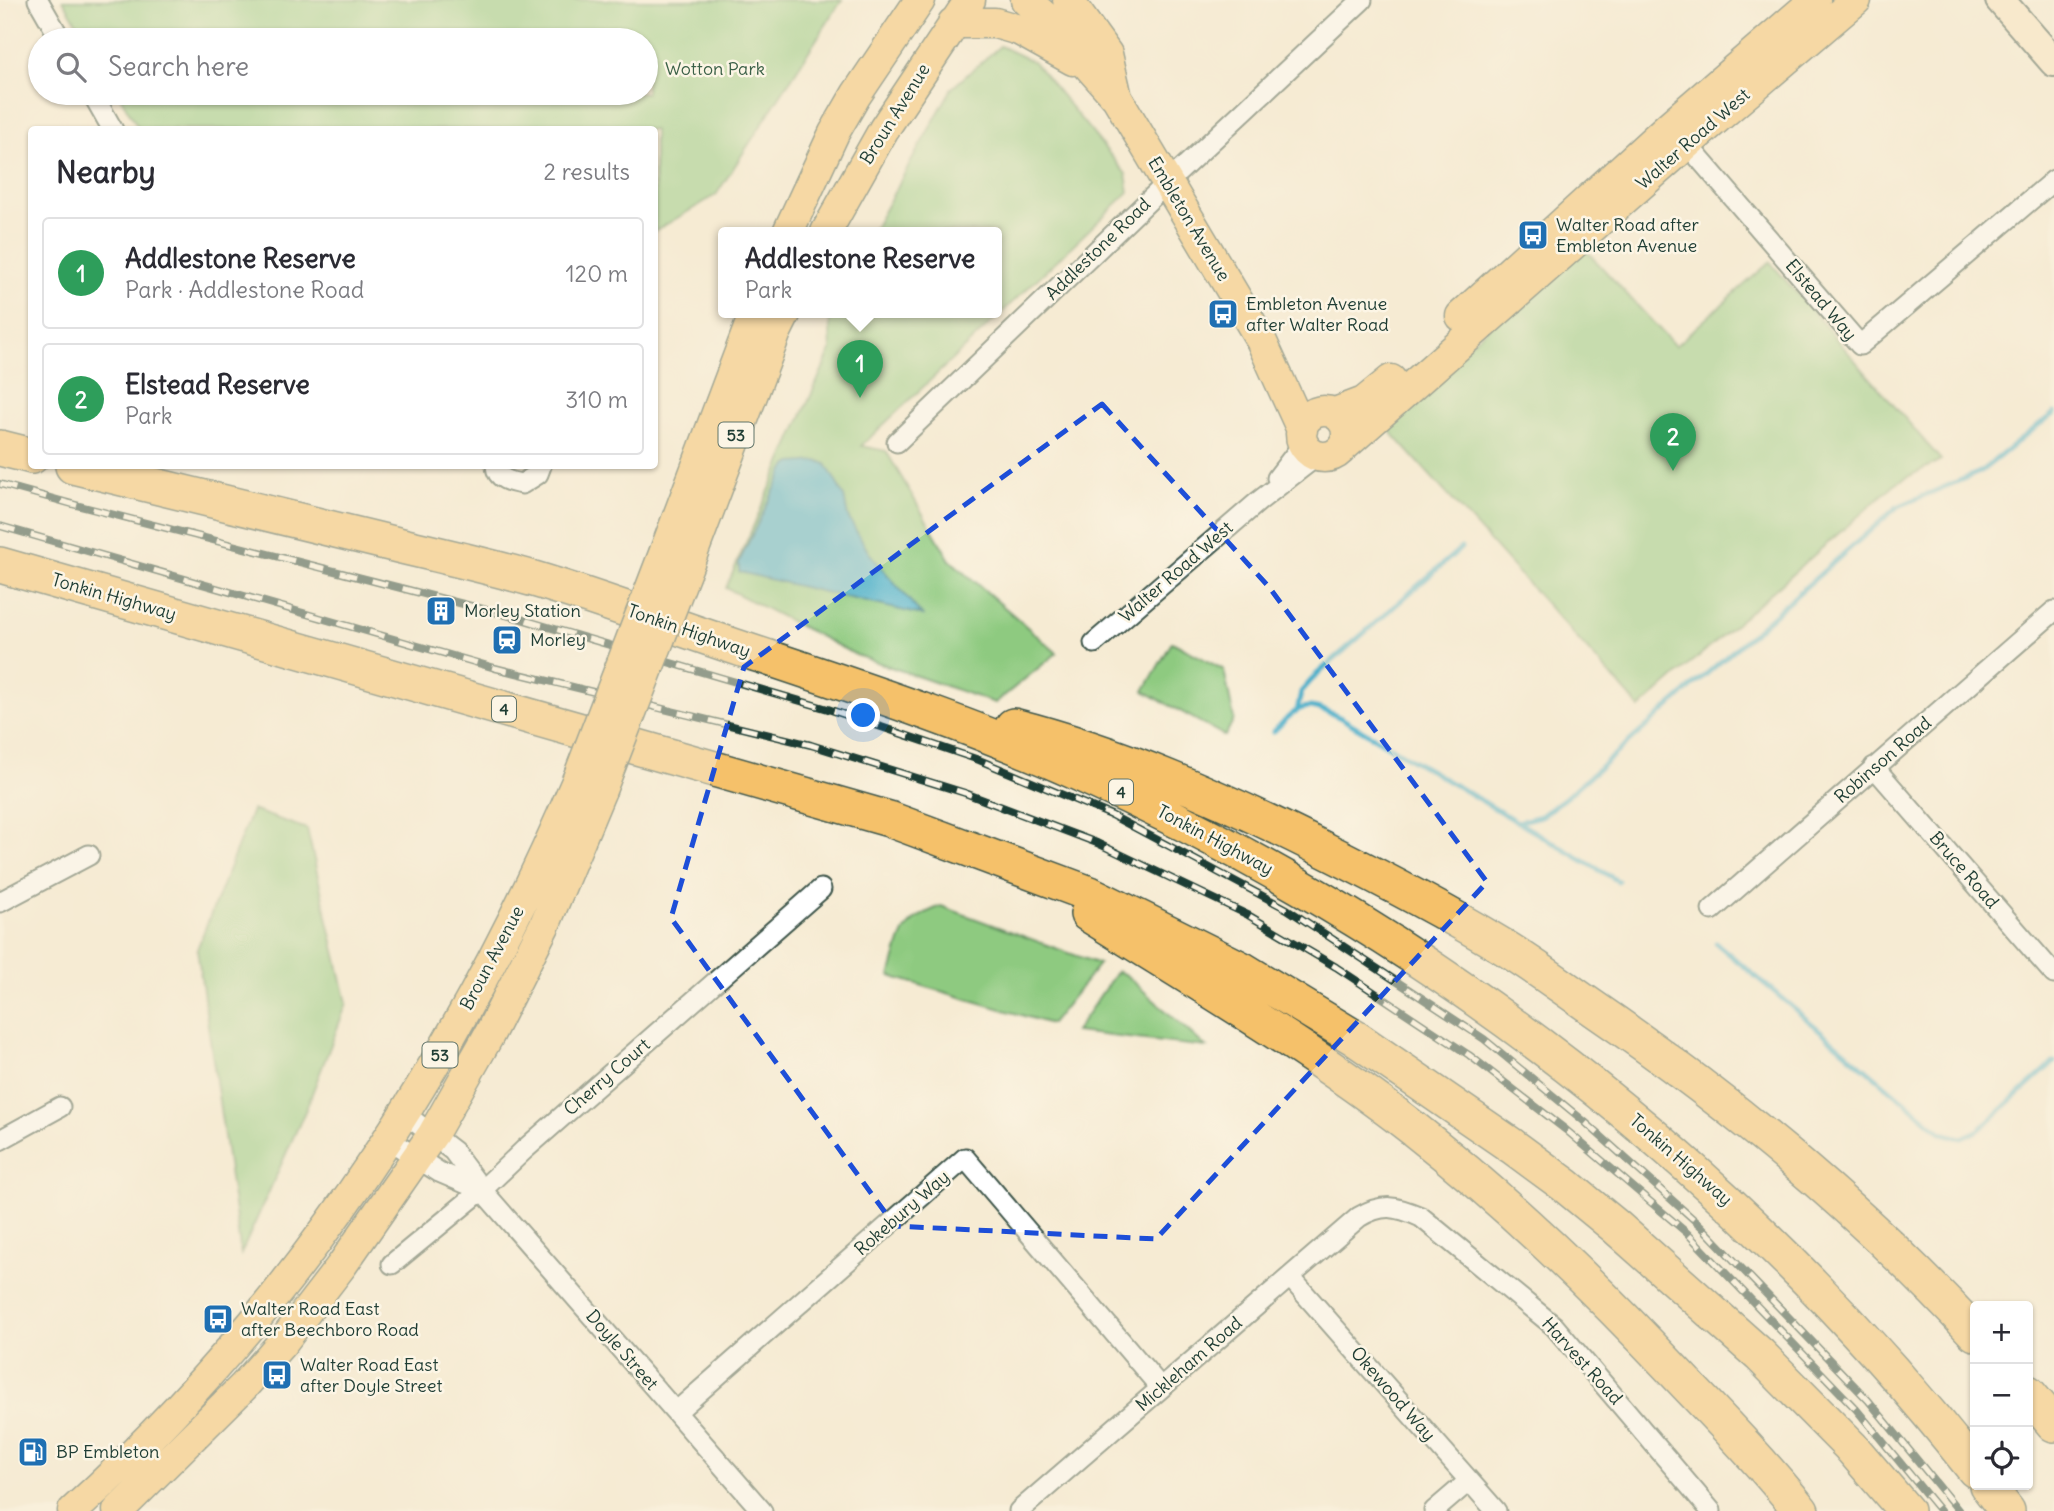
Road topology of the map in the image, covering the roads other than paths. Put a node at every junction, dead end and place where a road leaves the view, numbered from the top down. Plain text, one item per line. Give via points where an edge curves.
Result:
1 (38, 0) edge
2 (895, 0) edge
3 (920, 0) edge
4 (1026, 0) edge
5 (1068, 0) edge
6 (1362, 0) edge
7 (1815, 0) edge
8 (1856, 0) edge
9 (2000, 0) edge
10 (962, 11) edge
11 (54, 28) edge
12 (2054, 62) edge
13 (1090, 69) junction
14 (856, 95) junction
15 (1117, 98) junction
16 (99, 105) edge
17 (111, 126) edge
18 (1678, 134) junction
19 (2054, 180) edge
20 (1168, 182) junction
21 (790, 227) edge
22 (829, 227) edge
23 (753, 318) edge
24 (783, 318) edge
25 (1320, 434) junction
26 (897, 442) dead end
27 (0, 448) edge
28 (28, 455) edge
29 (85, 469) edge
30 (496, 469) edge
31 (540, 469) edge
32 (678, 556) junction
33 (0, 565) edge
34 (2054, 611) edge
35 (1094, 643) dead end
36 (823, 677) junction
37 (1874, 767) junction
38 (589, 785) junction
39 (89, 855) dead end
40 (1005, 862) junction
41 (821, 889) dead end
42 (0, 902) edge
43 (1712, 910) dead end
44 (2054, 974) edge
45 (60, 1107) dead end
46 (405, 1114) junction
47 (433, 1134) junction
48 (0, 1140) edge
49 (389, 1140) junction
50 (416, 1158) junction
51 (482, 1190) junction
52 (1359, 1217) joint
53 (392, 1264) dead end
54 (1290, 1277) junction
55 (1970, 1328) edge
56 (1161, 1388) junction
57 (2033, 1399) edge
58 (676, 1412) junction
59 (2054, 1424) edge
60 (1970, 1464) edge
61 (1469, 1481) junction
62 (1991, 1490) edge
63 (73, 1511) edge
64 (118, 1511) edge
65 (762, 1511) edge
66 (1019, 1511) edge
67 (1434, 1511) edge
68 (1496, 1511) edge
69 (1711, 1511) edge
70 (1801, 1511) edge
71 (1906, 1511) edge
72 (2007, 1511) edge

1 - 11 street
2 - 14 main road
3 - 14 main road
4 - 13 main road, Embleton Avenue
5 - 15 main road, Embleton Avenue via 1107,54
6 - 20 street, Addlestone Road
7 - 18 main road, Walter Road West
8 - 18 main road, Walter Road West
9 - 12 main road
10 - 13 main road via 1019,30
10 - 22 main road, Broun Avenue via 884,129
13 - 15 main road, Embleton Avenue
14 - 21 main road
15 - 20 main road, Embleton Avenue
16 - 17 street
18 - 19 street, Elstead Way via 1860,345
18 - 25 main road, Walter Road West
20 - 25 main road, Embleton Avenue
20 - 26 street, Addlestone Road
23 - 32 main road, Broun Avenue / 53
24 - 32 main road, Broun Avenue / 53
25 - 35 street, Walter Road West via 1259,501
27 - 28 highway
29 - 36 highway, Tonkin Highway / 4 via 536,579
30 - 31 street via 502,478 522,484
32 - 38 main road, Broun Avenue / 53, bridge
33 - 40 highway, Tonkin Highway / 4 via 773,784 889,819
34 - 37 street, Robinson Road
36 - 55 highway via 1062,738 1154,772 1295,835 1499,944 1685,1072 1739,1115 1833,1192
36 - 60 highway, Tonkin Highway / 4 via 1010,744 1178,820 1306,889 1474,996 1580,1075 1730,1203 1870,1344
37 - 43 street, Robinson Road
37 - 44 street, Bruce Road
38 - 46 main road, Broun Avenue / 53
38 - 47 main road, Broun Avenue / 53 via 545,924
39 - 42 street
40 - 70 highway via 1290,1041 1414,1129 1515,1213 1601,1294
40 - 71 highway, Tonkin Highway / 4 via 1090,894 1243,970 1355,1038 1512,1146 1615,1226 1760,1355 1850,1446
41 - 51 street, Cherry Court
45 - 48 street
46 - 47 street, Doyle Street
46 - 49 main road, Broun Avenue / 53
47 - 50 main road, Broun Avenue / 53
47 - 51 street, Doyle Street via 453,1151
49 - 50 street, Doyle Street
49 - 63 main road, Broun Avenue / 53 via 320,1239 234,1347 128,1461
50 - 51 street, Doyle Street
50 - 64 main road, Broun Avenue / 53 via 282,1343
51 - 53 street, Cherry Court
51 - 58 street, Doyle Street
52 - 54 street, Mickleham Road
52 - 69 street, Harvest Road via 1374,1208 1404,1210 1421,1217 1554,1326
54 - 56 street, Mickleham Road
54 - 61 street, Okewood Way
56 - 58 street, Rokebury Way via 965,1158
56 - 66 street, Mickleham Road
57 - 59 highway
58 - 65 street, Doyle Street
61 - 67 street
61 - 68 street, Okewood Way
62 - 72 highway

